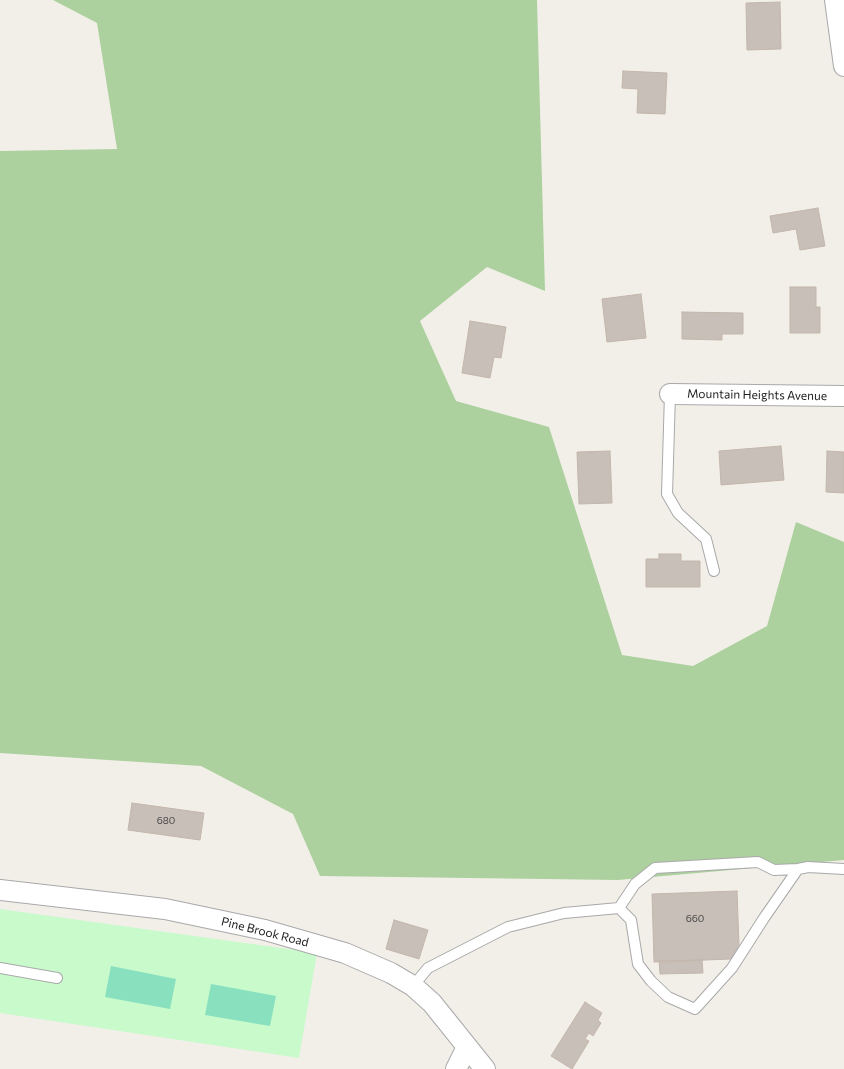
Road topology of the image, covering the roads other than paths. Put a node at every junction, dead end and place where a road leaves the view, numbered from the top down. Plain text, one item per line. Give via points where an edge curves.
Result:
1 (835, 0) edge
2 (844, 66) edge
3 (670, 394) joint
4 (844, 396) edge
5 (714, 571) dead end
6 (798, 869) junction
7 (844, 869) edge
8 (0, 890) edge
9 (619, 908) junction
10 (0, 968) edge
11 (56, 978) dead end
12 (413, 986) junction
13 (467, 1047) junction
14 (456, 1069) edge
15 (485, 1069) edge

1 - 2 street
3 - 4 street, Mountain Heights Avenue
3 - 5 lane via 667,494 678,513 706,539
6 - 7 lane
6 - 9 lane via 774,870 758,862 655,868 635,884
6 - 9 lane via 732,968 695,1009 668,997 638,964 631,920
8 - 12 street, Pine Brook Road via 165,909 265,930 345,954 391,973
9 - 12 lane via 564,913 508,927 428,968
10 - 11 lane
12 - 13 street, Pine Brook Road via 432,1003
13 - 14 street
13 - 15 street, Pine Brook Road

